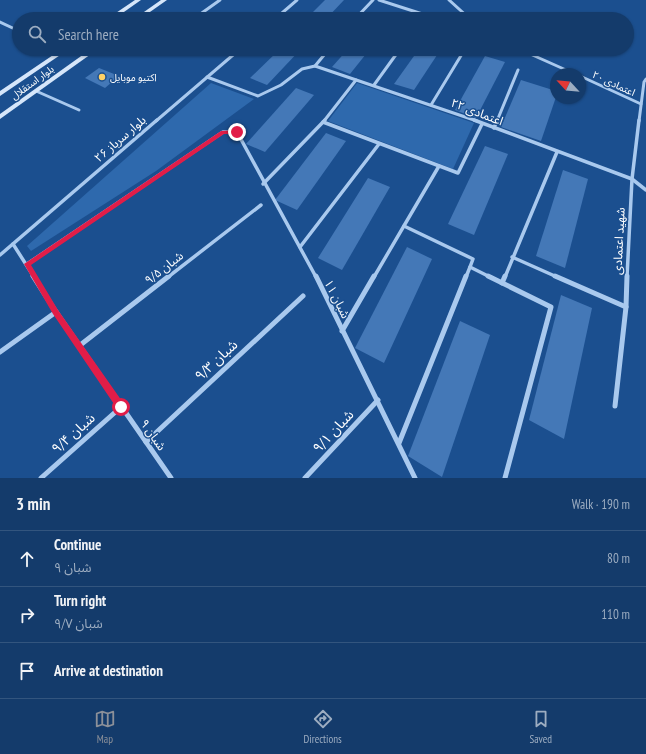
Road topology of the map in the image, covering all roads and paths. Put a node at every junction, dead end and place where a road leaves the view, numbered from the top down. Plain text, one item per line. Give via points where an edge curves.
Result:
1 (138, 0) edge
2 (164, 0) edge
3 (214, 0) edge
4 (297, 0) edge
5 (373, 0) edge
6 (379, 0) edge
7 (449, 0) edge
8 (219, 1) edge
9 (120, 12) edge
10 (147, 12) edge
11 (203, 12) edge
12 (283, 12) edge
13 (362, 12) edge
14 (418, 12) edge
15 (462, 12) edge
16 (0, 22) edge
17 (12, 28) edge
18 (54, 56) edge
19 (85, 56) edge
20 (232, 56) edge
21 (323, 56) edge
22 (395, 56) edge
23 (461, 56) edge
24 (535, 56) edge
25 (315, 66) junction
26 (562, 68) edge
27 (518, 70) dead end
28 (207, 77) junction
29 (586, 79) edge
30 (356, 80) junction
31 (645, 82) edge
32 (374, 85) junction
33 (36, 91) junction
34 (0, 94) edge
35 (641, 104) junction
36 (431, 105) junction
37 (80, 110) dead end
38 (0, 117) edge
39 (323, 122) junction
40 (482, 124) junction
41 (494, 128) junction
42 (379, 144) junction
43 (557, 152) junction
44 (439, 166) junction
45 (632, 179) junction
46 (263, 184) junction
47 (646, 190) edge
48 (262, 205) dead end
49 (404, 226) junction
50 (13, 244) junction
51 (300, 247) junction
52 (0, 255) edge
53 (512, 257) junction
54 (27, 264) junction
55 (470, 267) junction
56 (502, 283) junction
57 (303, 296) dead end
58 (626, 307) junction
59 (56, 312) junction
60 (342, 331) junction
61 (79, 346) junction
62 (0, 352) edge
63 (378, 400) junction
64 (615, 406) dead end
65 (121, 407) junction
66 (146, 442) junction
67 (398, 443) junction
68 (41, 478) edge
69 (171, 478) edge
70 (305, 478) edge
71 (415, 478) edge
72 (505, 478) edge

1 - 9 main road
2 - 10 main road
3 - 8 street
4 - 12 street
5 - 13 street
6 - 14 street
7 - 15 street
8 - 11 street
16 - 17 street
18 - 34 main road, بلوار استقلال
19 - 33 main road, بلوار استقلال
20 - 28 street, ۲۶ بلوار سرباز
21 - 25 street
22 - 32 street
23 - 36 street
24 - 26 street, ۲۰ اعتمادی
25 - 28 street via 302,69 281,85 258,96
25 - 30 street, ۲۲ اعتمادی
27 - 41 street
28 - 50 street, ۲۶ بلوار سرباز
29 - 35 street, ۲۰ اعتمادی
30 - 32 street, ۲۲ اعتمادی
30 - 39 street
31 - 35 street, شهید اعتمادی
32 - 36 street, ۲۲ اعتمادی
33 - 37 street
33 - 38 main road, بلوار استقلال
35 - 45 street, شهید اعتمادی
36 - 40 street, ۲۲ اعتمادی
39 - 42 street
39 - 46 street
40 - 41 street, ۲۲ اعتمادی
40 - 44 street via 458,173
41 - 43 street, ۲۲ اعتمادی
42 - 44 street
42 - 51 street
43 - 45 street, ۲۲ اعتمادی
43 - 53 street
44 - 49 street
45 - 47 street, ۲۲ اعتمادی
45 - 58 street, شهید اعتمادی
46 - 51 street, ۱۱ شبان
46 - 54 street, ۱۱ شبان via 237,132 223,132
48 - 61 street, ۹/۵ شبان
49 - 55 street via 473,259
49 - 60 street
50 - 52 street, ۲۶ بلوار سرباز
50 - 54 street, ۹ شبان
51 - 60 street, ۱۱ شبان
53 - 56 street
53 - 58 street
54 - 59 street, ۹ شبان
55 - 56 street
55 - 67 street
56 - 72 street via 551,307
57 - 66 street, ۹/۳ شبان
58 - 64 street, شهید اعتمادی
59 - 61 street, ۹ شبان
59 - 62 street
60 - 63 street, ۱۱ شبان
61 - 65 street, ۹ شبان
63 - 67 street, ۱۱ شبان
63 - 70 street, ۹/۱ شبان
65 - 66 street, ۹ شبان
65 - 68 street, ۹/۴ شبان
66 - 69 street, ۹ شبان
67 - 71 street, ۱۱ شبان

